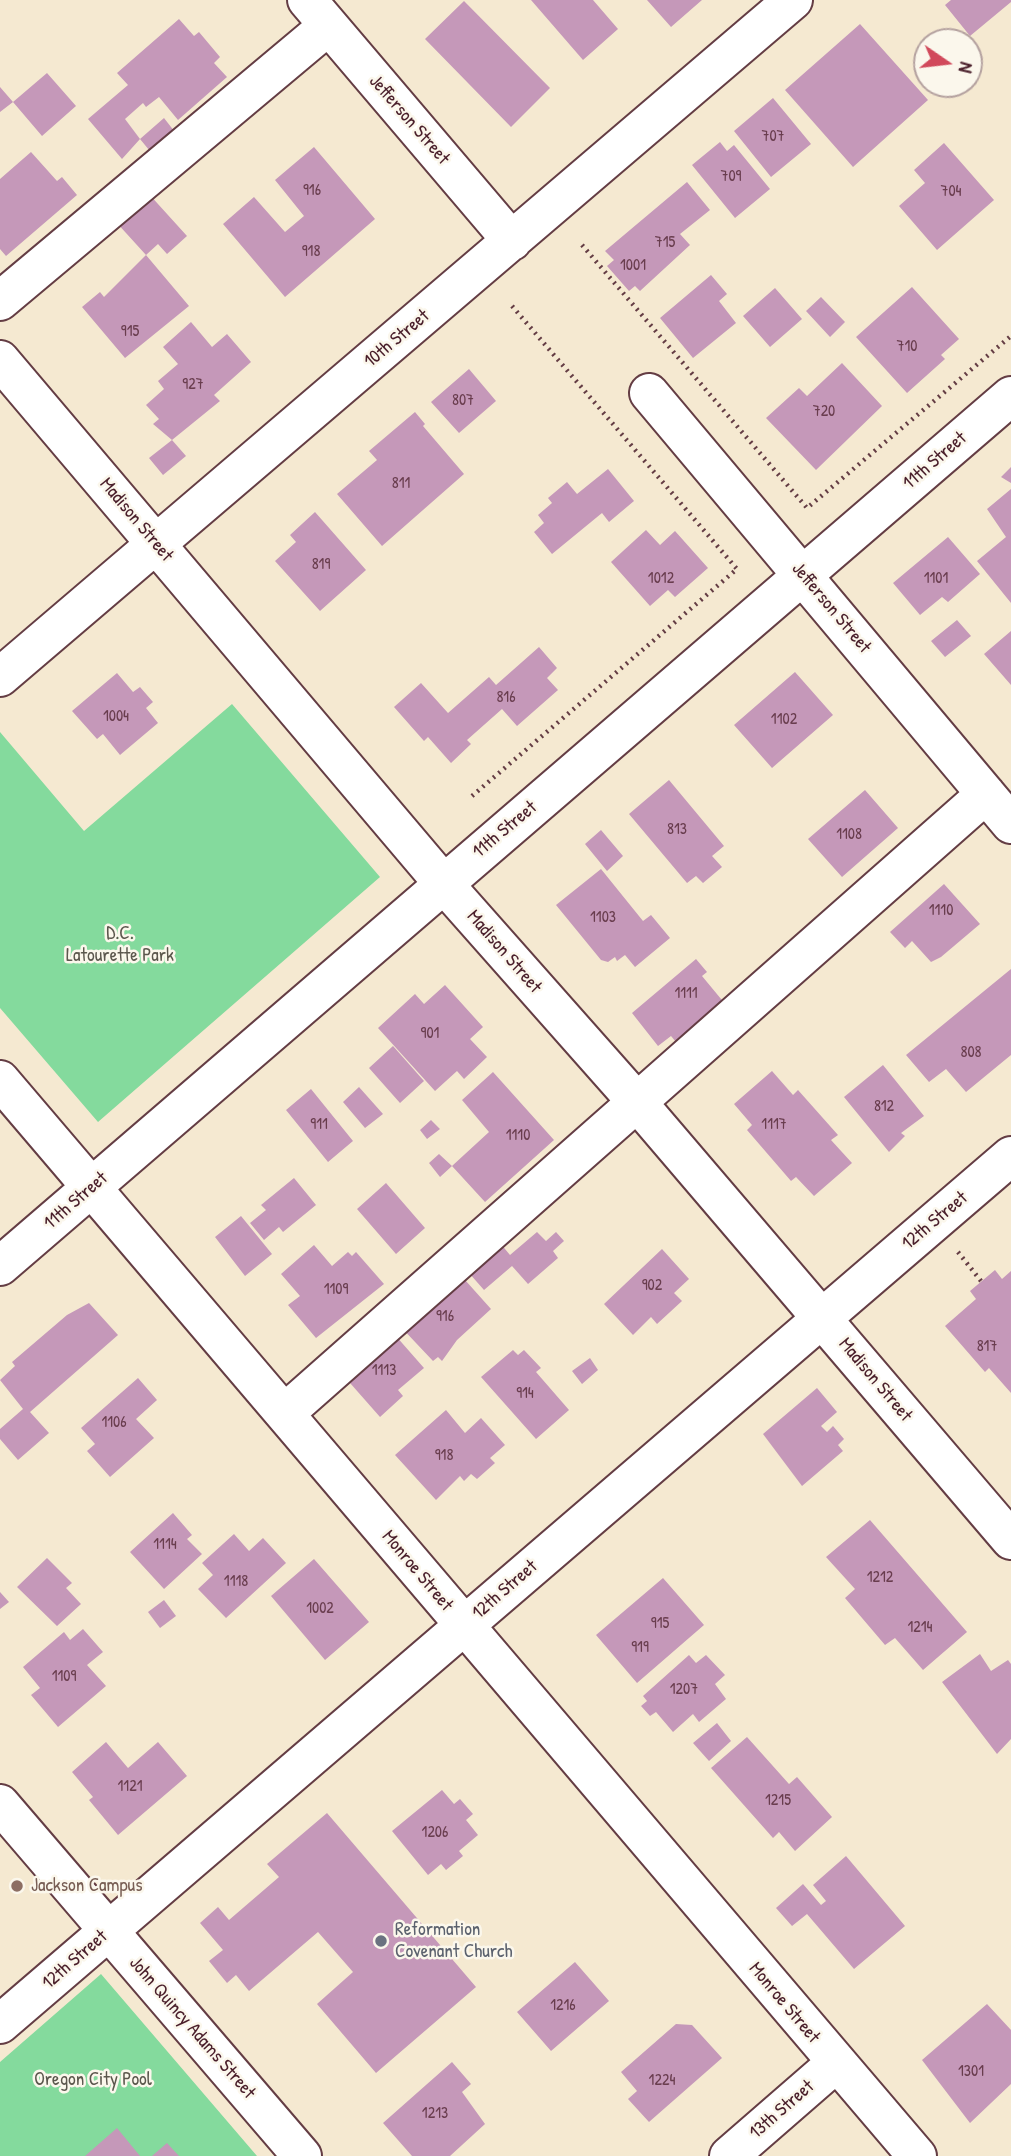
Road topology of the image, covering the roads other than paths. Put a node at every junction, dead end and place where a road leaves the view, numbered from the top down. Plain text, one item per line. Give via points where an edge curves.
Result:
1 (793, 0) edge
2 (318, 13) edge
3 (512, 241) junction
4 (0, 301) edge
5 (0, 360) edge
6 (649, 393) dead end
7 (1011, 396) edge
8 (158, 545) junction
9 (803, 574) junction
10 (0, 677) edge
11 (986, 794) junction
12 (1011, 824) edge
13 (443, 883) junction
14 (0, 1080) edge
15 (636, 1101) junction
16 (1011, 1156) edge
17 (91, 1187) junction
18 (0, 1266) edge
19 (821, 1317) junction
20 (285, 1413) junction
21 (1011, 1540) edge
22 (463, 1626) junction
23 (0, 1804) edge
24 (109, 1931) junction
25 (0, 2024) edge
26 (836, 2063) junction
27 (302, 2156) edge
28 (729, 2156) edge
29 (917, 2156) edge

1 - 3 street, 10th Street
2 - 3 street, Jefferson Street
2 - 4 street
3 - 8 street, 10th Street
5 - 8 street, Madison Street
6 - 9 street, Jefferson Street
7 - 9 street, 11th Street
8 - 10 street, 10th Street
8 - 13 street, Madison Street
9 - 11 street, Jefferson Street
9 - 13 street, 11th Street
11 - 12 street, Jefferson Street
11 - 15 street
13 - 15 street, Madison Street
13 - 17 street, 11th Street
14 - 17 street, Monroe Street
15 - 19 street, Madison Street
15 - 20 street
16 - 19 street, 12th Street
17 - 18 street, 11th Street
17 - 20 street, Monroe Street
19 - 21 street, Madison Street
19 - 22 street, 12th Street
20 - 22 street, Monroe Street
22 - 24 street, 12th Street
22 - 26 street, Monroe Street
23 - 24 street, John Quincy Adams Street
24 - 25 street, 12th Street
24 - 27 street, John Quincy Adams Street
26 - 28 street, 13th Street
26 - 29 street, Monroe Street

